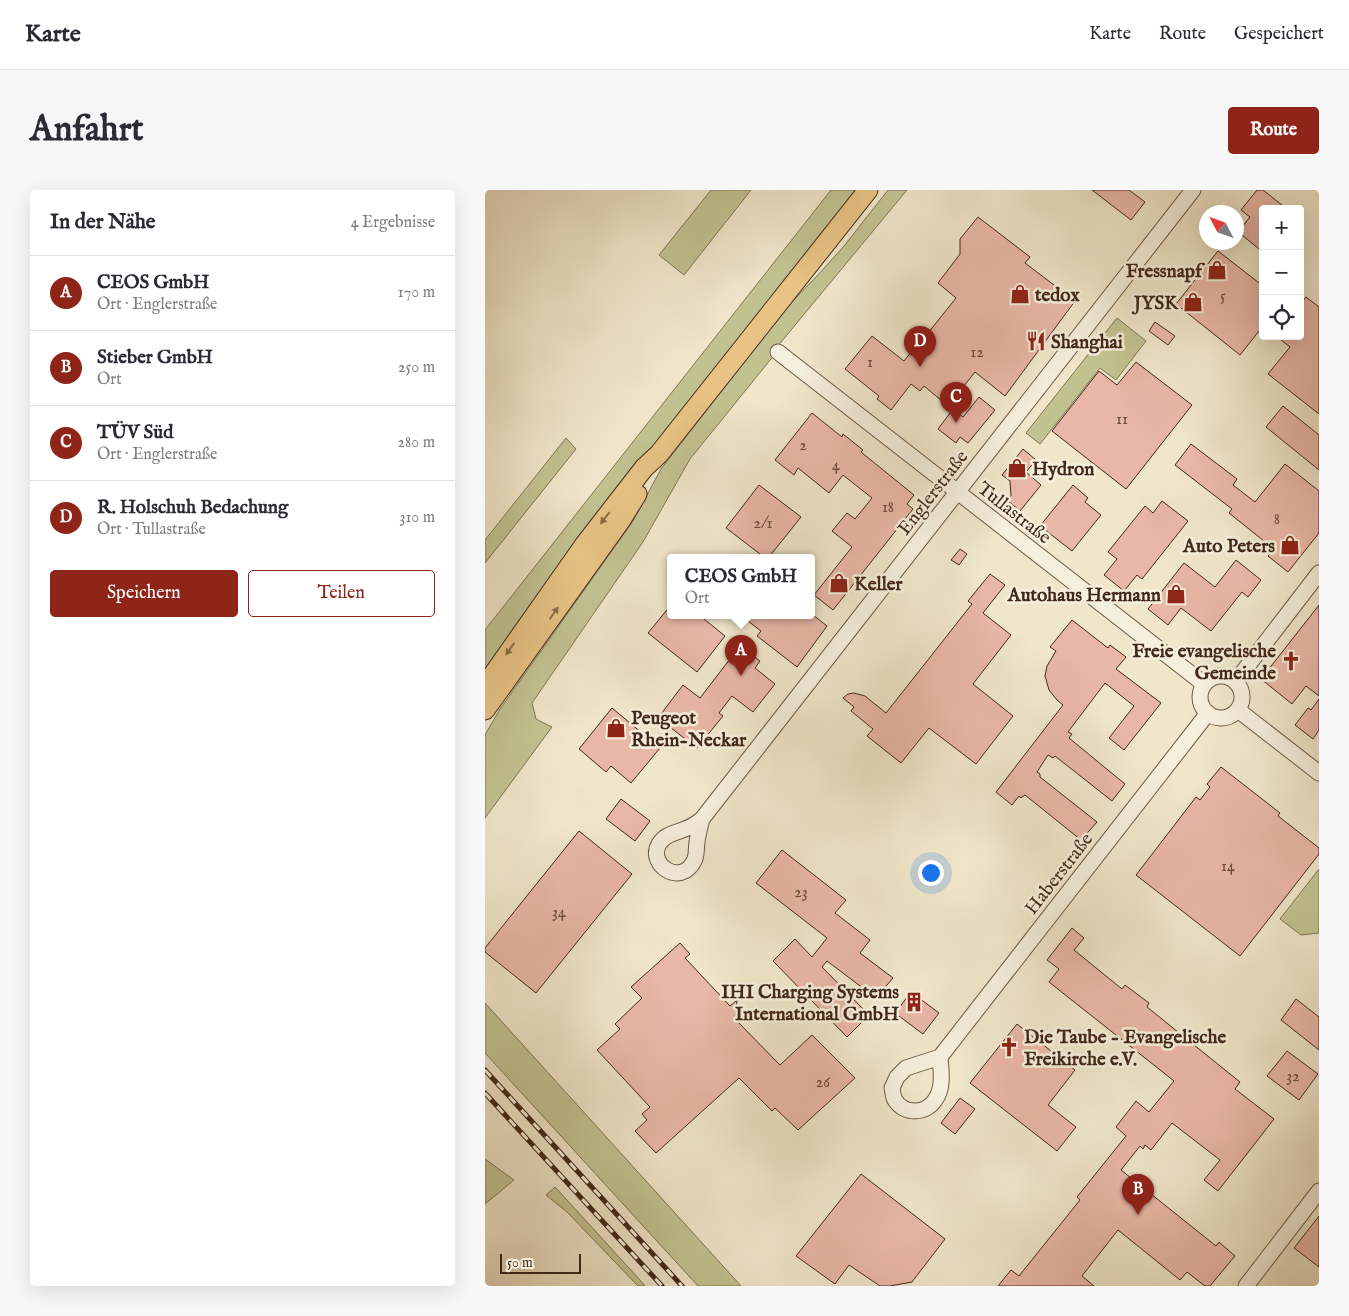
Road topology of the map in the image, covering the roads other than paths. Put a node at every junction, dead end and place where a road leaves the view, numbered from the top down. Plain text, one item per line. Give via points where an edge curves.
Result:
1 (868, 190) edge
2 (1193, 190) edge
3 (778, 352) dead end
4 (958, 492) junction
5 (1319, 573) edge
6 (1236, 681) junction
7 (1205, 684) junction
8 (489, 697) edge
9 (1238, 710) junction
10 (1208, 713) junction
11 (485, 716) edge
12 (1319, 774) edge
13 (702, 819) dead end
14 (940, 1057) dead end
15 (1319, 1192) edge
16 (1245, 1286) edge

1 - 8 main road via 585,544
2 - 4 street, Englerstraße
3 - 4 street, Tullastraße
4 - 7 street, Tullastraße
4 - 13 street, Englerstraße
5 - 6 street
6 - 7 street via 1219,676
6 - 9 street via 1243,696
7 - 10 street via 1200,698
8 - 11 main road
9 - 10 street via 1225,718
9 - 12 street
10 - 14 street, Haberstraße
15 - 16 street

